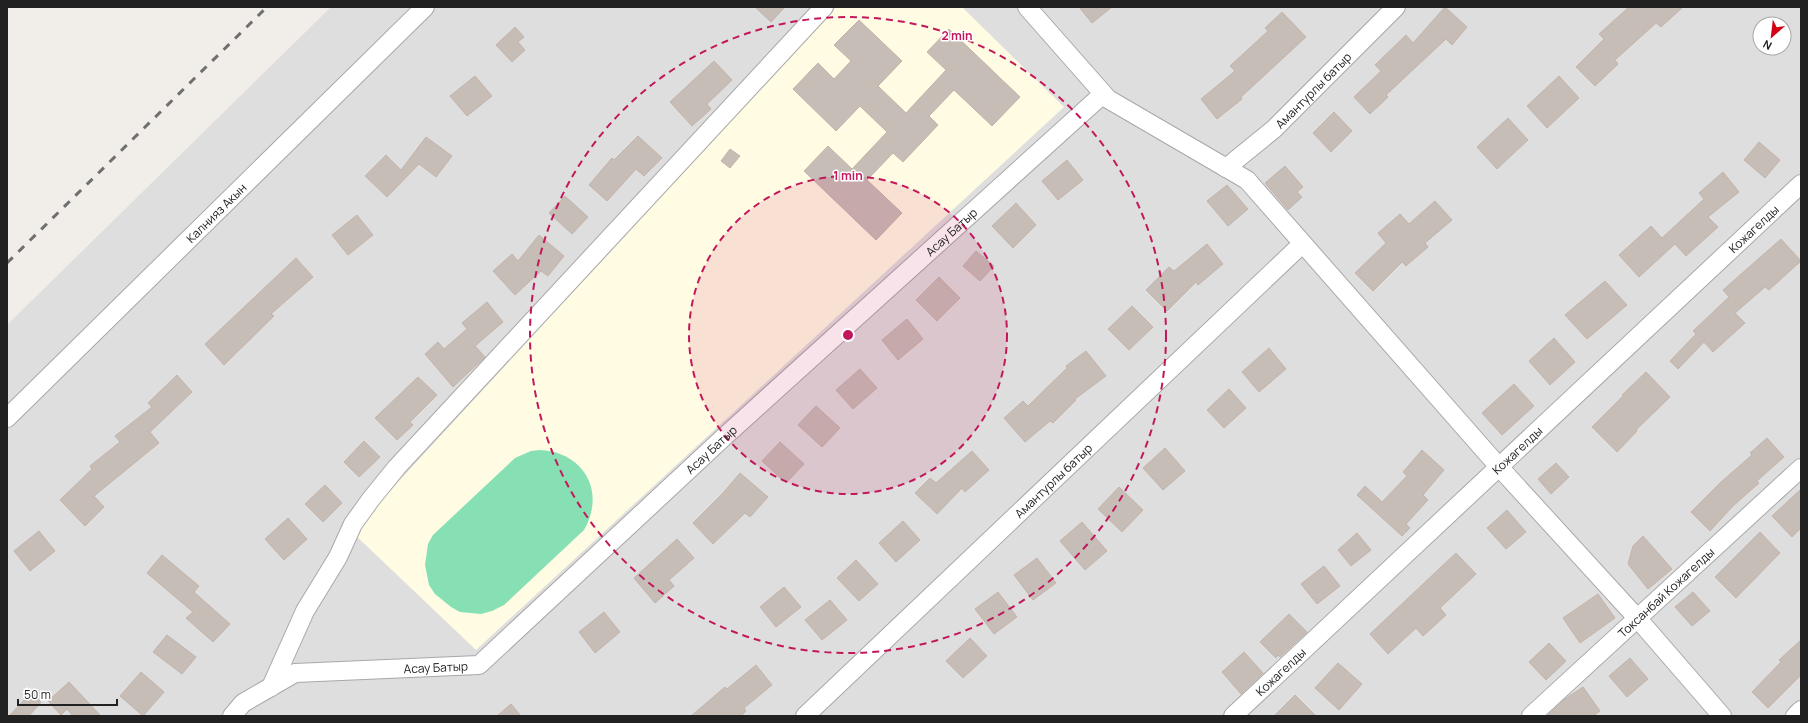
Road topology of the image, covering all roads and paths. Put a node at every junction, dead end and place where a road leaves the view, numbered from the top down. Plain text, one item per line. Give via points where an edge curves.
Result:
1 (426, 7) edge
2 (824, 7) edge
3 (1027, 7) edge
4 (1396, 7) edge
5 (1103, 94) junction
6 (1226, 168) junction
7 (1801, 184) edge
8 (1302, 244) junction
9 (7, 418) edge
10 (1500, 468) junction
11 (1801, 468) edge
12 (1638, 619) junction
13 (271, 687) junction
14 (1801, 710) edge
15 (232, 716) edge
16 (805, 716) edge
17 (1233, 716) edge
18 (1531, 716) edge
19 (1722, 716) edge
20 (1795, 716) edge

1 - 9 street, Калнияз Акын
2 - 13 street via 397,467 353,524 338,557 305,611
3 - 5 street
4 - 6 street, Амантурлы батыр via 1274,128
5 - 6 street
5 - 13 street, Асау Батыр via 724,436 479,664 295,673
6 - 8 street via 1246,180
7 - 10 street, Кожагелды
8 - 10 street
8 - 16 street, Амантурлы батыр
10 - 12 street
10 - 17 street, Кожагелды
11 - 12 street, Токсанбай Кожагелды
12 - 18 street, Токсанбай Кожагелды
12 - 19 street
13 - 15 street, Асау Батыр via 243,703
14 - 20 street

